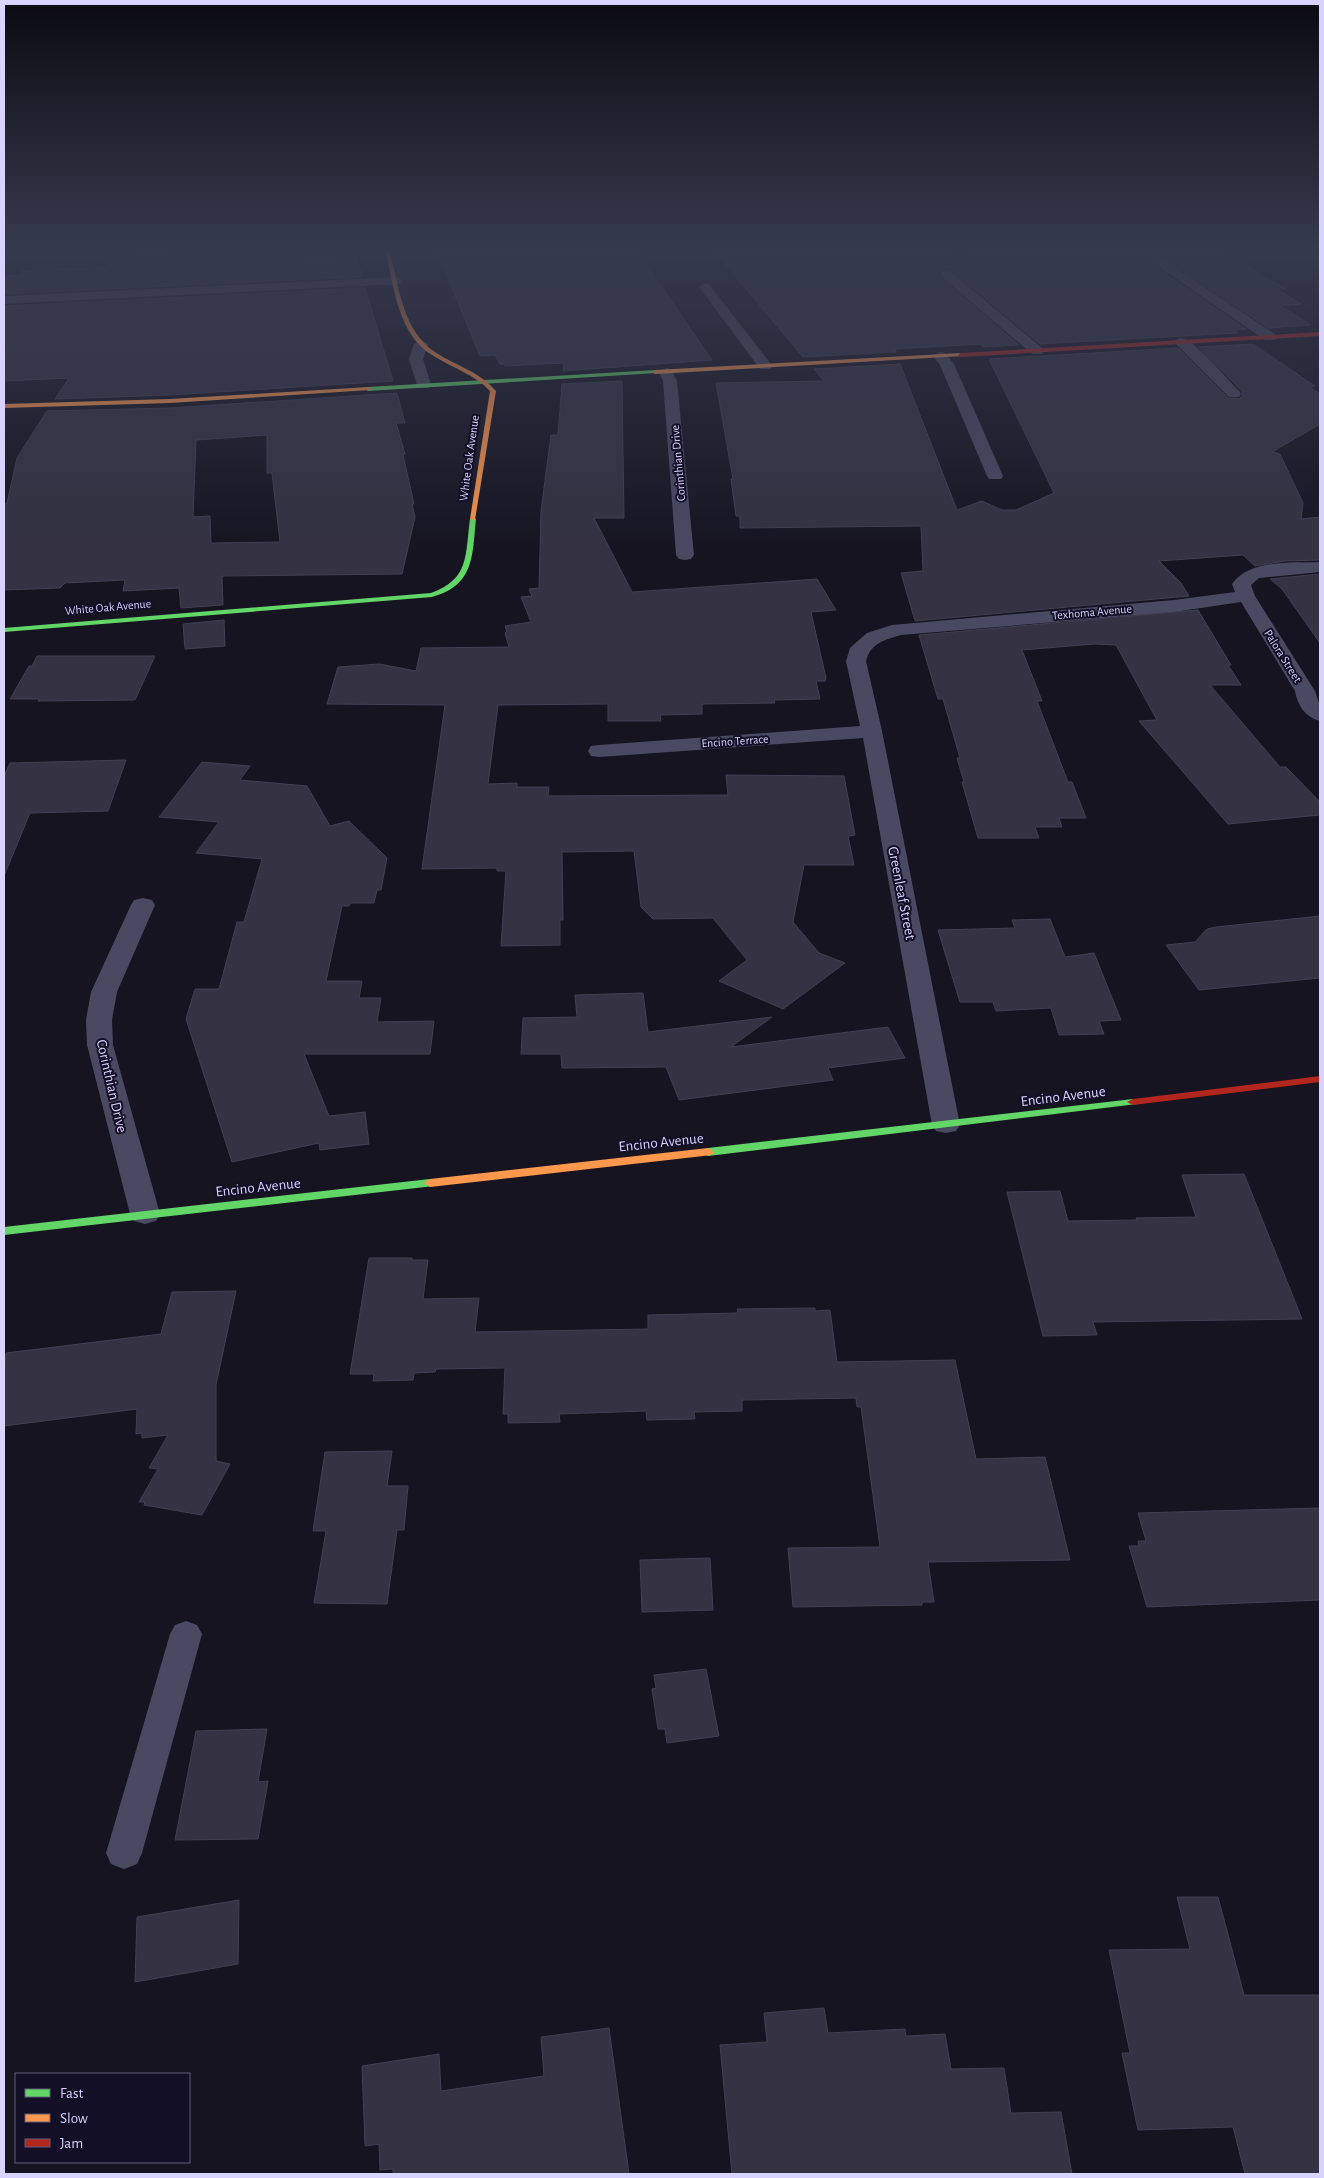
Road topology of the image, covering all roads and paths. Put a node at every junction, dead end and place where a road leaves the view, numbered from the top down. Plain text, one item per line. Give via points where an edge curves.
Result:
1 (418, 348) edge
2 (426, 348) edge
3 (751, 348) edge
4 (1033, 348) edge
5 (1091, 348) edge
6 (1189, 348) edge
7 (1037, 351) junction
8 (940, 356) junction
9 (765, 366) junction
10 (666, 372) junction
11 (487, 382) junction
12 (424, 385) junction
13 (1234, 394) dead end
14 (4, 406) edge
15 (995, 476) dead end
16 (686, 555) dead end
17 (1320, 567) edge
18 (1246, 596) junction
19 (4, 630) edge
20 (856, 661) joint
21 (1320, 715) edge
22 (872, 731) junction
23 (598, 751) dead end
24 (143, 905) dead end
25 (1320, 1079) edge
26 (946, 1125) junction
27 (145, 1214) junction
28 (4, 1231) edge
29 (186, 1634) dead end
30 (124, 1853) dead end

1 - 12 street via 415,361
2 - 11 street
3 - 9 street
4 - 7 street
5 - 7 street
6 - 13 street
7 - 8 street
8 - 9 street
8 - 15 street via 947,364
9 - 10 street
10 - 11 street
10 - 16 street, Corinthian Drive via 670,381
11 - 12 street
11 - 19 street, White Oak Avenue via 493,391 479,493 465,573 454,587 418,597
12 - 14 street via 120,404
17 - 18 street via 1253,574 1241,584
18 - 20 street, Texhoma Avenue via 1174,606 899,629 874,637 860,648
18 - 21 street, Palora Street via 1305,691 1306,703
20 - 22 street, Greenleaf Street
22 - 23 street, Encino Terrace
22 - 26 street, Greenleaf Street
24 - 27 street, Corinthian Drive via 104,992 99,1020 100,1045
25 - 26 street, Encino Avenue
26 - 27 street, Encino Avenue
27 - 28 street, Encino Avenue
29 - 30 lane

